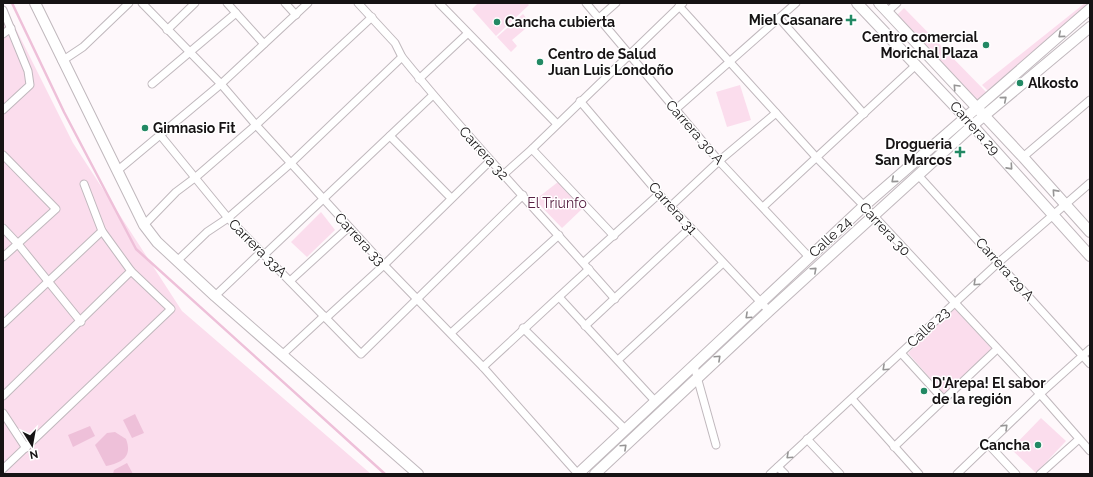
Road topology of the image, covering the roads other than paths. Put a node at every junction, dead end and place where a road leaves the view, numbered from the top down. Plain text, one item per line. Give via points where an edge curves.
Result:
1 (35, 3) edge
2 (129, 3) edge
3 (142, 3) edge
4 (195, 3) edge
5 (227, 3) edge
6 (285, 3) edge
7 (308, 3) edge
8 (358, 3) edge
9 (439, 3) edge
10 (586, 3) edge
11 (616, 3) edge
12 (796, 3) edge
13 (857, 3) edge
14 (879, 3) edge
15 (897, 3) edge
16 (681, 5) edge
17 (1090, 9) edge
18 (3, 10) edge
19 (887, 12) junction
20 (236, 14) junction
21 (296, 15) junction
22 (372, 17) junction
23 (599, 18) junction
24 (779, 18) junction
25 (1090, 27) edge
26 (11, 28) junction
27 (167, 30) junction
28 (3, 34) edge
29 (467, 34) junction
30 (264, 44) junction
31 (190, 53) junction
32 (629, 55) junction
33 (402, 57) junction
34 (62, 61) junction
35 (728, 62) junction
36 (916, 65) junction
37 (419, 79) junction
38 (152, 84) dead end
39 (222, 84) junction
40 (433, 95) junction
41 (1090, 100) edge
42 (580, 101) junction
43 (976, 108) junction
44 (3, 110) edge
45 (675, 110) junction
46 (776, 113) junction
47 (864, 114) junction
48 (984, 116) junction
49 (965, 117) junction
50 (557, 124) junction
51 (256, 125) junction
52 (973, 125) junction
53 (161, 136) junction
54 (390, 136) junction
55 (532, 149) junction
56 (3, 155) edge
57 (816, 157) junction
58 (1022, 157) junction
59 (719, 161) junction
60 (490, 162) junction
61 (291, 163) junction
62 (117, 171) junction
63 (503, 175) junction
64 (918, 175) junction
65 (196, 177) junction
66 (84, 184) dead end
67 (1090, 184) edge
68 (659, 194) junction
69 (523, 196) junction
70 (451, 198) junction
71 (323, 199) junction
72 (1066, 204) junction
73 (671, 206) junction
74 (864, 206) junction
75 (763, 207) junction
76 (1052, 215) junction
77 (874, 216) junction
78 (228, 218) junction
79 (144, 225) junction
80 (349, 227) junction
81 (3, 228) edge
82 (690, 228) junction
83 (102, 231) junction
84 (1090, 232) edge
85 (559, 235) junction
86 (614, 236) junction
87 (18, 244) junction
88 (263, 254) junction
89 (1090, 256) edge
90 (3, 257) edge
91 (809, 257) junction
92 (177, 261) junction
93 (584, 262) junction
94 (999, 262) junction
95 (723, 263) junction
96 (384, 265) junction
97 (589, 269) junction
98 (131, 271) junction
99 (290, 281) junction
100 (48, 282) junction
101 (215, 296) junction
102 (559, 298) junction
103 (417, 299) junction
104 (615, 299) junction
105 (954, 303) junction
106 (766, 307) junction
107 (325, 317) junction
108 (81, 322) junction
109 (3, 324) edge
110 (585, 326) junction
111 (524, 328) junction
112 (451, 333) junction
113 (996, 349) junction
114 (1090, 349) edge
115 (901, 353) junction
116 (283, 354) junction
117 (1083, 356) junction
118 (618, 360) junction
119 (1090, 364) edge
120 (694, 366) junction
121 (483, 367) junction
122 (698, 378) junction
123 (1040, 394) junction
124 (3, 396) edge
125 (852, 399) junction
126 (944, 399) junction
127 (655, 401) junction
128 (3, 413) edge
129 (625, 429) junction
130 (807, 439) junction
131 (1079, 439) junction
132 (988, 444) junction
133 (716, 445) dead end
134 (894, 447) junction
135 (26, 448) junction
136 (1090, 452) edge
137 (778, 466) junction
138 (3, 469) edge
139 (418, 474) edge
140 (578, 474) edge
141 (595, 474) edge
142 (770, 474) edge
143 (786, 474) edge
144 (840, 474) edge
145 (919, 474) edge
146 (957, 474) edge
147 (1016, 474) edge
148 (1040, 474) edge

1 - 34 street
2 - 34 street via 83,47
3 - 27 street, Carrera 33
4 - 27 street
5 - 20 street
6 - 21 street
7 - 21 street
8 - 22 street, Carrera 32
9 - 29 street
10 - 23 street, Carrera 30 A
11 - 23 street
12 - 24 street
13 - 36 street, Carrera 29
14 - 19 street, Carrera 29
15 - 19 street
16 - 32 street
16 - 35 street, Carrera 30
17 -> 43 street, Calle 24
18 - 26 street
43 -> 19 street, Carrera 29
20 - 30 street
20 - 31 street
21 - 30 street
22 - 33 street, Carrera 32 via 396,43
22 - 51 street
23 - 32 street, Carrera 30 A
24 - 35 street
24 - 47 street
48 -> 25 street, Calle 24
26 - 28 street
26 - 44 street via 28,71 30,85
27 - 31 street, Carrera 33
29 - 37 street
29 - 50 street
30 - 39 street
31 - 38 street
31 - 39 street, Carrera 33
32 - 42 street
32 - 45 street, Carrera 30 A
33 - 37 street, Carrera 32
33 - 61 street
34 - 62 street
35 - 45 street
35 - 46 street, Carrera 30
36 - 47 street
36 - 49 street, Carrera 29
37 - 40 street, Carrera 32
39 - 51 street, Carrera 33
39 - 53 street
40 - 54 street
40 - 60 street, Carrera 32
41 - 58 street
42 - 50 street
42 - 68 street, Carrera 31
43 - 48 street, Carrera 29
43 - 49 street, Calle 24
45 - 59 street, Carrera 30 A
46 - 57 street, Carrera 30
46 - 59 street
47 - 57 street
48 - 52 street, Calle 24
48 - 58 street, Carrera 29
49 - 52 street, Carrera 29
49 -> 74 street, Calle 24
50 - 55 street
51 - 61 street, Carrera 33
51 - 65 street
52 - 64 street, Calle 24
52 -> 76 street, Carrera 29
53 - 62 street
53 - 65 street, Carrera 33A
54 - 70 street
54 - 71 street
55 - 63 street
55 - 86 street
56 - 87 street via 56,209
57 - 74 street, Carrera 30
57 - 75 street
72 -> 58 street, Carrera 29
59 - 73 street
59 - 75 street, Carrera 30 A
60 - 63 street, Carrera 32
60 - 70 street
61 - 71 street, Carrera 33
61 - 78 street
62 - 79 street
63 - 69 street, Carrera 32
64 - 77 street, Calle 24
64 - 94 street, Carrera 29 A
65 - 78 street, Carrera 33A
65 - 79 street via 176,192
66 - 83 street
67 - 72 street, Calle 23
68 - 73 street, Carrera 31
68 - 86 street
69 - 85 street, Carrera 32
69 - 103 street
70 - 96 street
71 - 80 street, Carrera 33
71 - 88 street
72 - 76 street, Calle 23
72 - 84 street, Carrera 29
73 - 82 street, Carrera 31
74 - 77 street, Carrera 30
74 - 91 street, Calle 24
75 - 91 street, Carrera 30 A
76 - 89 street, Carrera 29
76 - 94 street, Calle 23
77 - 105 street, Carrera 30
106 -> 77 street, Calle 24
78 - 88 street, Carrera 33A
78 - 92 street via 207,232
79 - 92 street
80 - 96 street, Carrera 33
80 - 99 street
81 - 87 street
82 - 95 street, Carrera 31
82 - 104 street
83 - 98 street
83 - 100 street
85 - 93 street, Carrera 32
85 - 112 street
86 - 93 street
87 - 90 street
87 - 100 street
88 - 99 street, Carrera 33A
88 - 101 street
91 - 106 street, Calle 24
92 - 101 street
93 - 97 street, Carrera 32
94 -> 105 street, Calle 23
94 - 117 street, Carrera 29 A
95 - 106 street, Carrera 31
95 - 118 street
96 - 103 street, Carrera 33
96 - 107 street
97 - 102 street
97 - 104 street, Carrera 32
98 - 108 street
98 - 135 street via 171,309
99 - 107 street, Carrera 33A
100 - 108 street
100 - 109 street
101 - 116 street
102 - 110 street
102 - 111 street
103 - 107 street, Carrera 33A via 361,354
103 - 112 street, Carrera 33
104 - 110 street
105 - 113 street, Carrera 30
105 - 115 street, Calle 23
106 -> 120 street, Calle 24
122 -> 106 street, Calle 24
107 - 116 street
108 - 124 street
110 - 118 street
111 - 121 street
111 - 129 street
112 - 121 street, Carrera 33
113 - 123 street, Carrera 30
113 - 126 street
114 - 117 street
115 -> 125 street, Calle 23
115 - 126 street
116 - 139 street
117 - 119 street, Carrera 29 A
117 - 123 street
118 - 127 street
120 - 122 street
120 - 127 street, Calle 24
121 - 140 street, Carrera 33
122 - 133 street
141 -> 122 street, Calle 24
123 - 131 street, Carrera 30
132 -> 123 street
125 - 130 street, Calle 23
125 - 134 street
126 - 134 street
127 - 129 street, Calle 24
128 - 135 street
129 - 140 street, Calle 24
130 -> 137 street, Calle 23
130 - 144 street
131 - 136 street, Carrera 30
131 - 148 street
132 - 146 street
132 - 147 street
134 - 145 street
135 - 138 street
137 - 142 street, Calle 23
137 - 143 street

